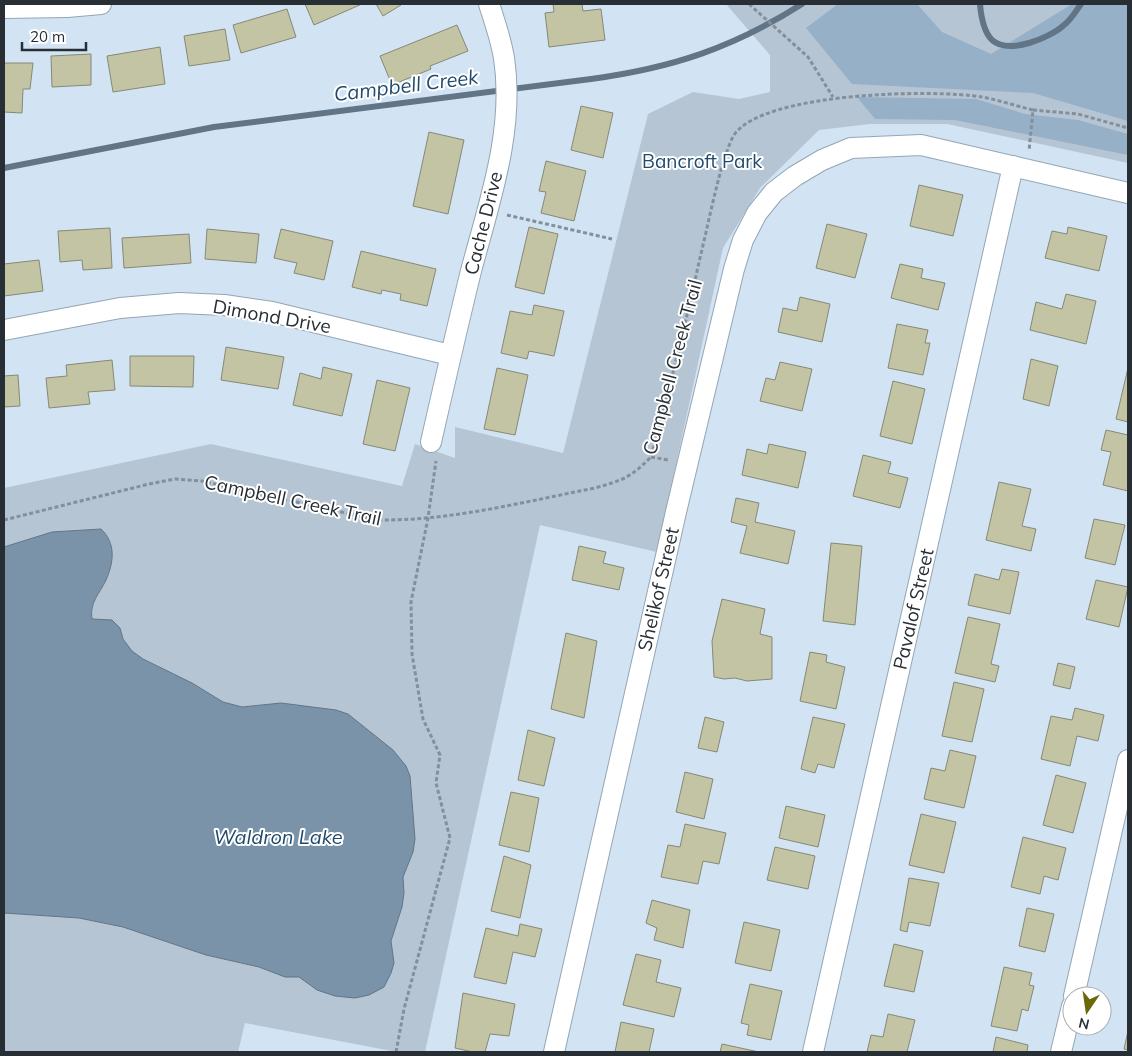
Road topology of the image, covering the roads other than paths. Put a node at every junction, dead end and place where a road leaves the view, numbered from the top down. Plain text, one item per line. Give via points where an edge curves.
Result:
1 (101, 4) edge
2 (488, 4) edge
3 (4, 8) edge
4 (1020, 168) junction
5 (1128, 193) edge
6 (4, 330) edge
7 (450, 355) junction
8 (431, 442) road end
9 (1128, 760) edge
10 (1076, 986) edge
11 (1065, 1036) edge
12 (554, 1052) edge
13 (812, 1052) edge
14 (1061, 1052) edge

1 - 3 street
2 - 7 street, Cache Drive via 504,58 507,85 504,135
4 - 5 street
4 - 12 street, Shelikof Street via 921,145 851,148 795,176 774,192 757,213 743,240 734,269
4 - 13 street, Pavalof Street
6 - 7 street, Dimond Drive via 120,308 180,303 224,305 272,312
7 - 8 street, Cache Drive
9 - 10 street
11 - 14 street

